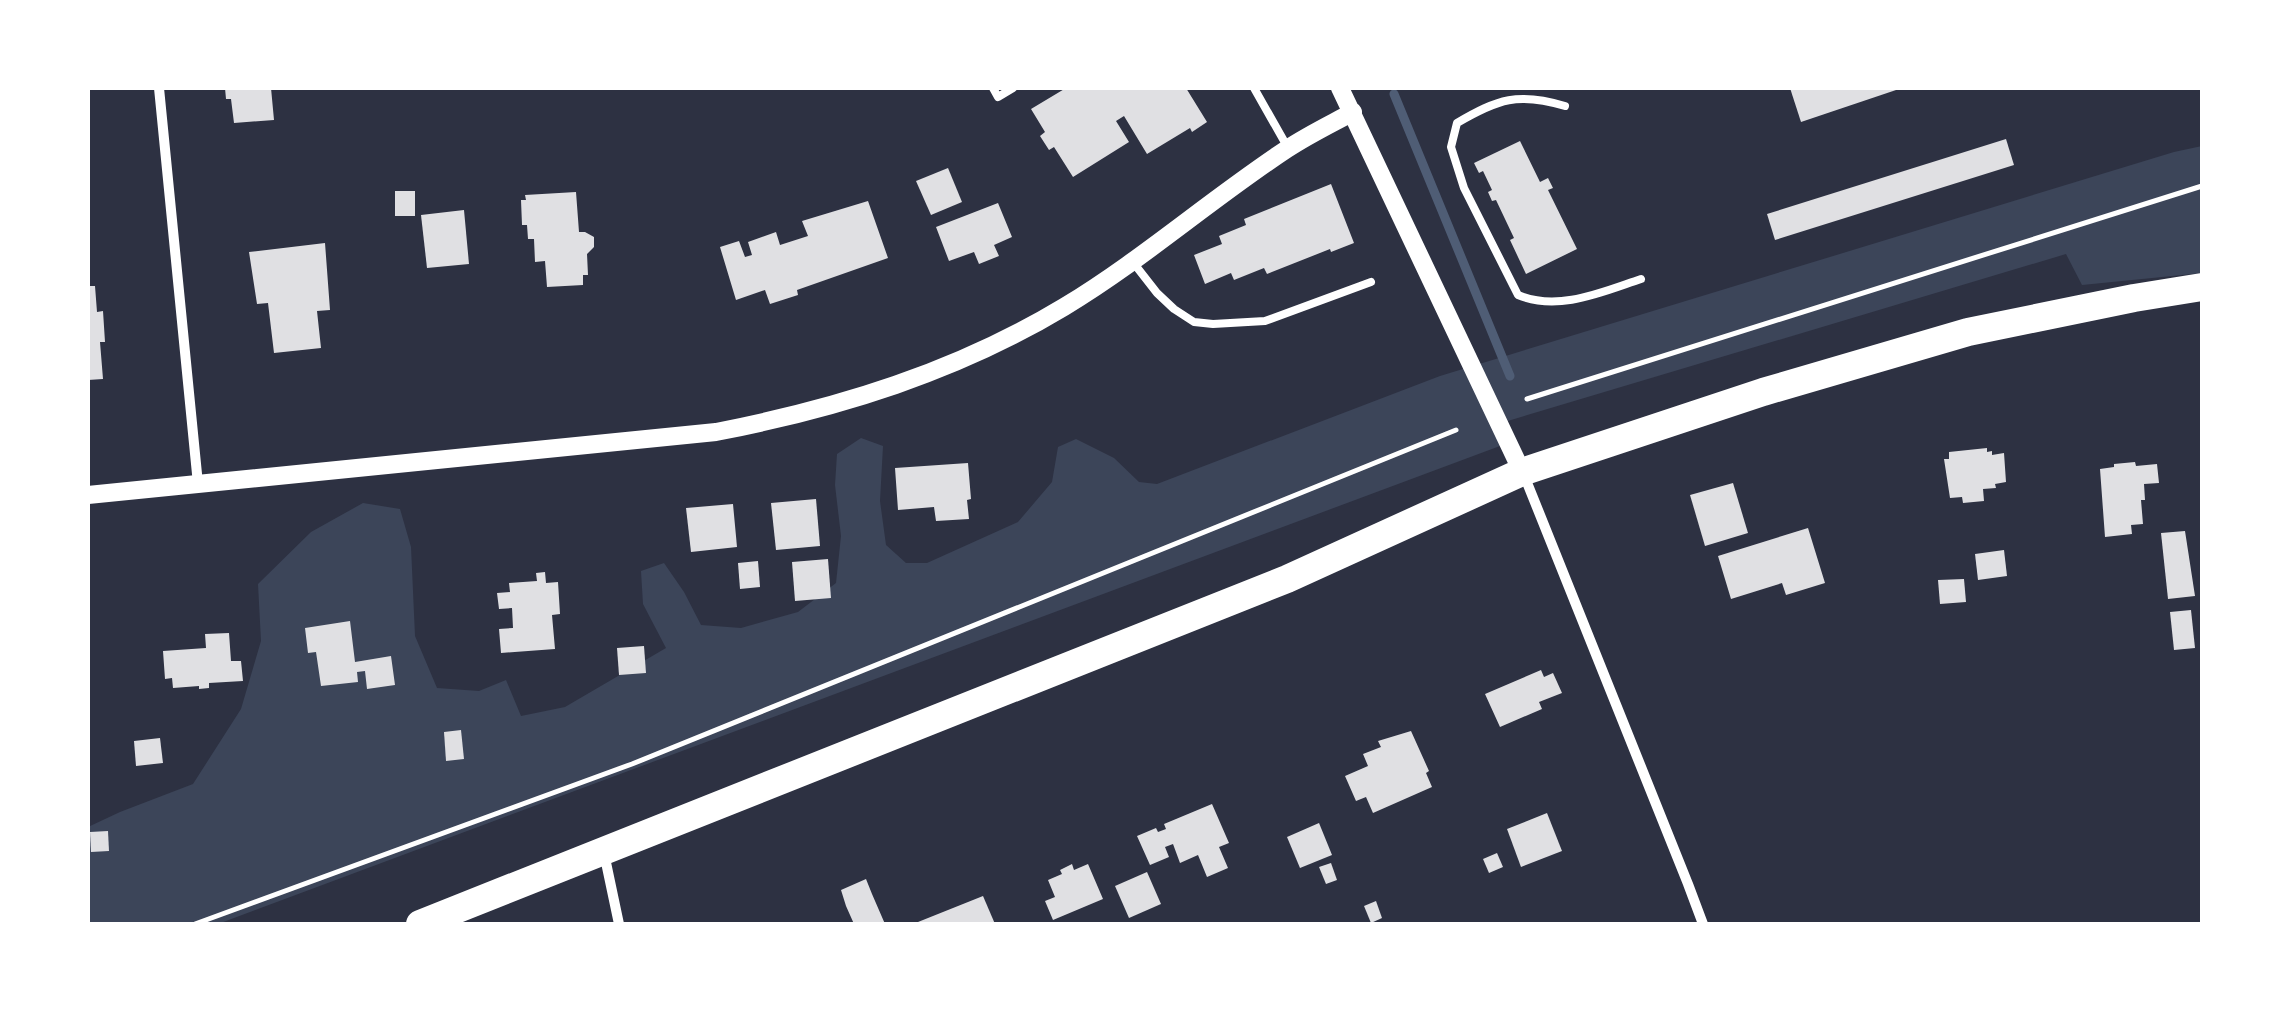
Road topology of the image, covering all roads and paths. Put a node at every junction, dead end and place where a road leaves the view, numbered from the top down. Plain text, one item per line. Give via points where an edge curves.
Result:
1 (160, 88) edge
2 (992, 88) edge
3 (1013, 88) edge
4 (1254, 88) edge
5 (1340, 88) edge
6 (1565, 106) dead end
7 (1353, 112) junction
8 (1288, 148) junction
9 (2202, 186) edge
10 (1132, 261) junction
11 (1641, 279) dead end
12 (1371, 282) dead end
13 (2202, 287) edge
14 (1527, 399) dead end
15 (1456, 430) dead end
16 (1522, 472) junction
17 (198, 484) junction
18 (88, 494) edge
19 (604, 853) junction
20 (195, 924) edge
21 (420, 924) edge
22 (619, 924) edge
23 (1702, 924) edge

1 - 17 street
2 - 3 lane via 998,98
4 - 8 lane
5 - 7 street
6 - 11 lane via 1536,98 1491,104 1457,123 1451,147 1464,188 1518,295 1536,302 1576,300
7 - 8 street
7 - 16 street
8 - 10 street
9 - 14 path
10 - 12 lane via 1174,309 1213,324 1264,321
10 - 17 street via 979,353 793,417 716,432
13 - 16 highway via 1968,332
15 - 20 path via 632,764
16 - 19 highway via 1287,579
16 - 23 street
17 - 18 street
19 - 21 highway
19 - 22 street

